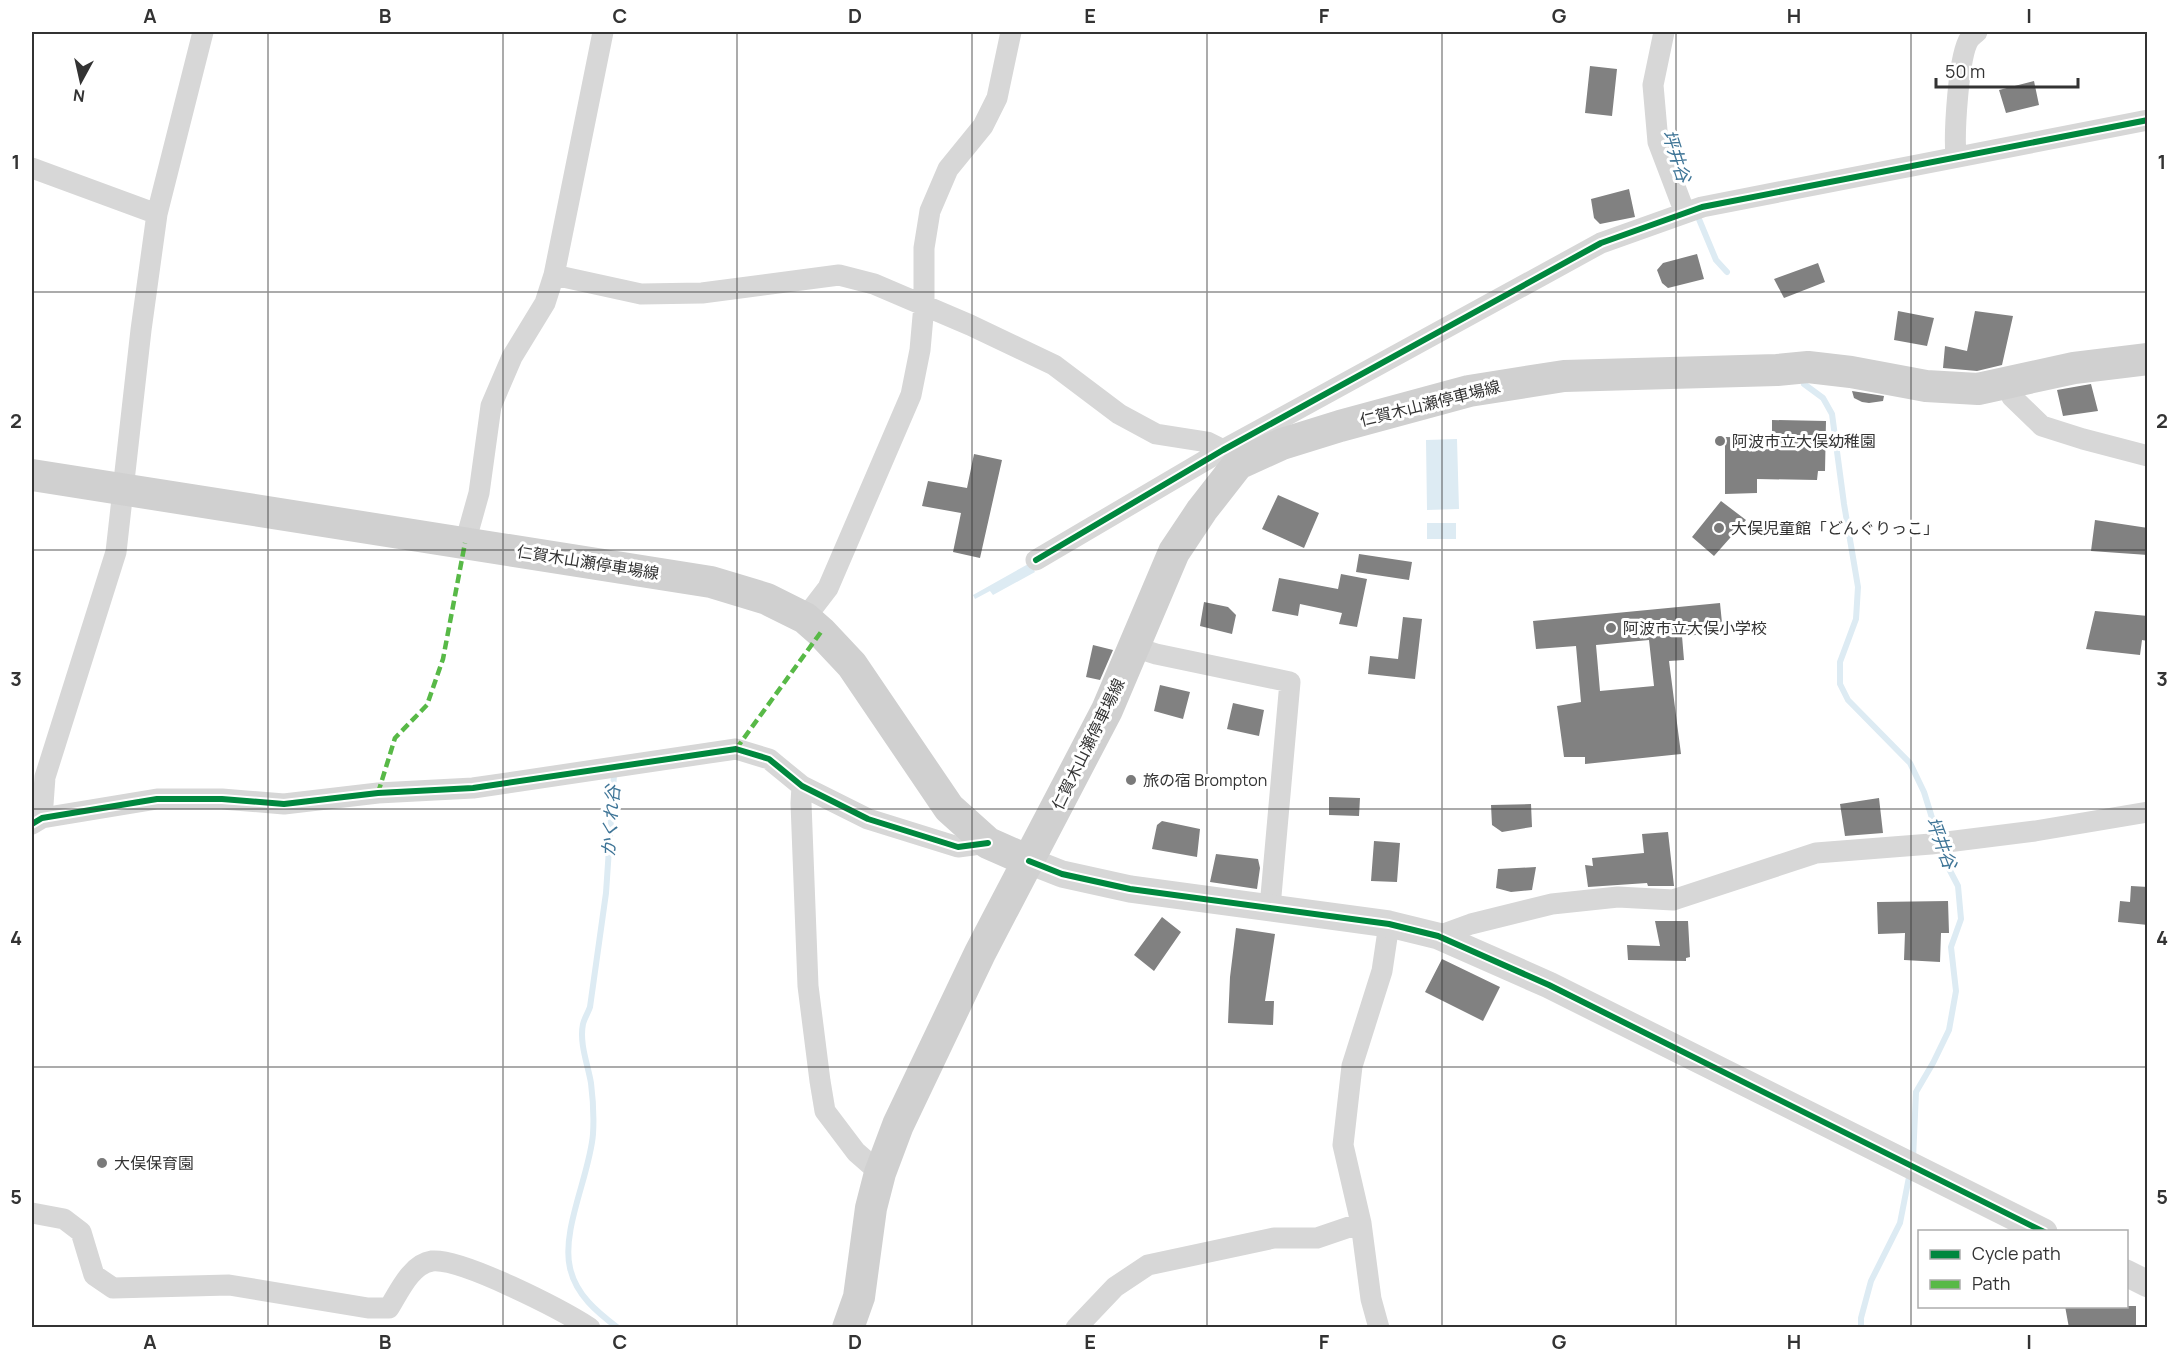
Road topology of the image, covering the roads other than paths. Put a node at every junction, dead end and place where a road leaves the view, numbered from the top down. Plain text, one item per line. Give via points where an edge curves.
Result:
1 (203, 32) edge
2 (603, 32) edge
3 (1011, 32) edge
4 (1664, 32) edge
5 (1977, 32) edge
6 (2148, 120) edge
7 (1956, 156) junction
8 (32, 168) edge
9 (1694, 210) junction
10 (157, 214) junction
11 (554, 275) junction
12 (924, 305) junction
13 (2148, 359) edge
14 (2006, 382) junction
15 (2148, 456) edge
16 (1230, 457) junction
17 (32, 475) edge
18 (122, 489) junction
19 (465, 543) junction
20 (1036, 560) dead end
21 (805, 618) junction
22 (1134, 647) junction
23 (802, 786) junction
24 (2148, 812) edge
25 (37, 821) edge
26 (988, 843) junction
27 (1029, 861) junction
28 (1270, 907) junction
29 (1389, 924) junction
30 (1438, 936) junction
31 (880, 1173) junction
32 (32, 1213) edge
33 (1361, 1223) junction
34 (2040, 1230) edge
35 (2128, 1274) edge
36 (2148, 1284) edge
37 (590, 1328) edge
38 (848, 1328) edge
39 (1076, 1328) edge
40 (1379, 1328) edge

1 - 10 street
2 - 11 street
3 - 12 street via 997,98 983,126 948,170 930,211 924,248
4 - 9 street via 1653,85 1658,142
5 - 7 street via 1968,39 1960,72
6 - 7 street
7 - 9 street
8 - 10 street
9 - 16 street via 1601,243
10 - 18 street
11 - 12 street via 641,294 702,293 839,275 874,284
11 - 19 street via 545,303 512,357 491,406 479,493
12 - 16 street via 1054,365 1119,414 1156,434 1207,442
12 - 21 street via 911,395 828,588
13 - 14 main road, 仁賀木山瀬停車場線
14 - 15 street via 2012,397 2042,426
14 - 16 main road, 仁賀木山瀬停車場線 via 1978,389 1952,389 1808,367 1564,375 1469,391
16 - 20 street
16 - 22 main road, 仁賀木山瀬停車場線 via 1174,552
17 - 18 main road, 仁賀木山瀬停車場線
18 - 19 main road, 仁賀木山瀬停車場線
18 - 25 street via 117,552 45,777
19 - 21 main road, 仁賀木山瀬停車場線 via 711,582 768,599
21 - 26 main road, 仁賀木山瀬停車場線 via 852,665 949,808
22 - 27 main road, 仁賀木山瀬停車場線 via 1107,710
22 - 28 street via 1290,682
23 - 25 street via 769,759 736,748 473,788 284,804 157,799
23 - 26 street via 868,819 958,847
23 - 31 street via 808,986 825,1111 856,1152
24 - 30 street via 2034,831 1816,854 1673,900 1618,897 1552,904
26 - 27 main road, 仁賀木山瀬停車場線
27 - 28 street via 1062,874 1130,889
27 - 31 main road, 仁賀木山瀬停車場線 via 975,963 898,1125
28 - 29 street
29 - 30 street
29 - 33 street via 1382,971 1353,1066 1343,1145
30 - 34 street via 1550,984
31 - 38 main road, 仁賀木山瀬停車場線 via 871,1208 859,1297
32 - 37 street via 64,1219 81,1232 94,1275 113,1288 229,1284 388,1308 412,1271 431,1261 461,1265 563,1311
33 - 39 street via 1317,1238 1274,1238 1148,1265 1115,1287
33 - 40 street
35 - 36 street

